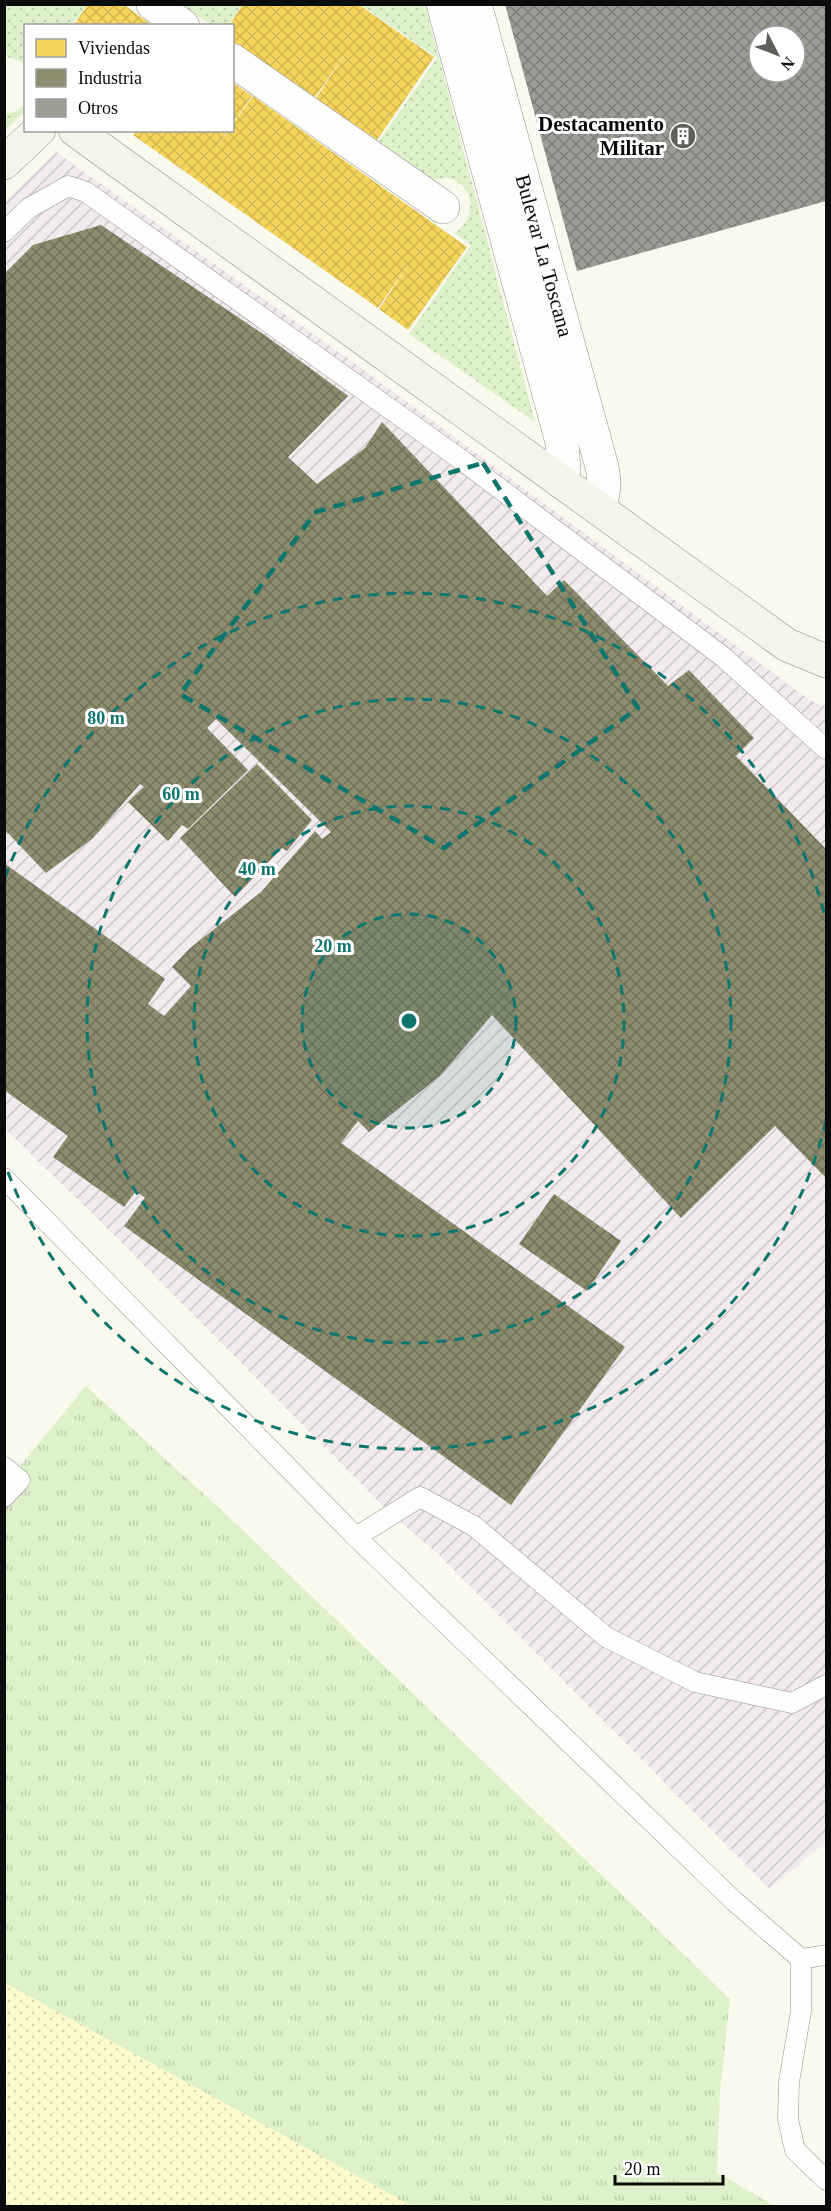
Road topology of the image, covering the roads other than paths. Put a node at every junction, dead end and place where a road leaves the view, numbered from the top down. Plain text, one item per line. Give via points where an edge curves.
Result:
1 (153, 4) edge
2 (443, 4) edge
3 (475, 4) edge
4 (180, 24) edge
5 (234, 61) edge
6 (37, 132) edge
7 (78, 132) edge
8 (4, 163) edge
9 (443, 207) dead end
10 (4, 232) edge
11 (560, 481) junction
12 (598, 508) junction
13 (826, 661) edge
14 (826, 749) edge
15 (4, 1178) edge
16 (4, 1467) edge
17 (4, 1497) edge
18 (356, 1537) junction
19 (826, 1686) edge
20 (826, 1956) edge
21 (801, 1959) junction
22 (826, 2180) edge

1 - 4 street
2 - 11 street, Bulevar La Toscana via 562,442 564,464
3 - 12 street, Bulevar La Toscana via 602,467 604,495
5 - 9 street
6 - 8 main road
7 - 11 main road
10 - 14 lane via 29,208 68,186 86,192 482,475 722,656
11 - 12 main road
12 - 13 main road via 787,645
15 - 18 lane
16 - 17 lane via 20,1480
18 - 19 lane via 420,1497 474,1526 606,1637 695,1682 792,1702
18 - 21 lane via 734,1900
20 - 21 lane
21 - 22 lane via 801,2011 789,2082 788,2119 795,2150

